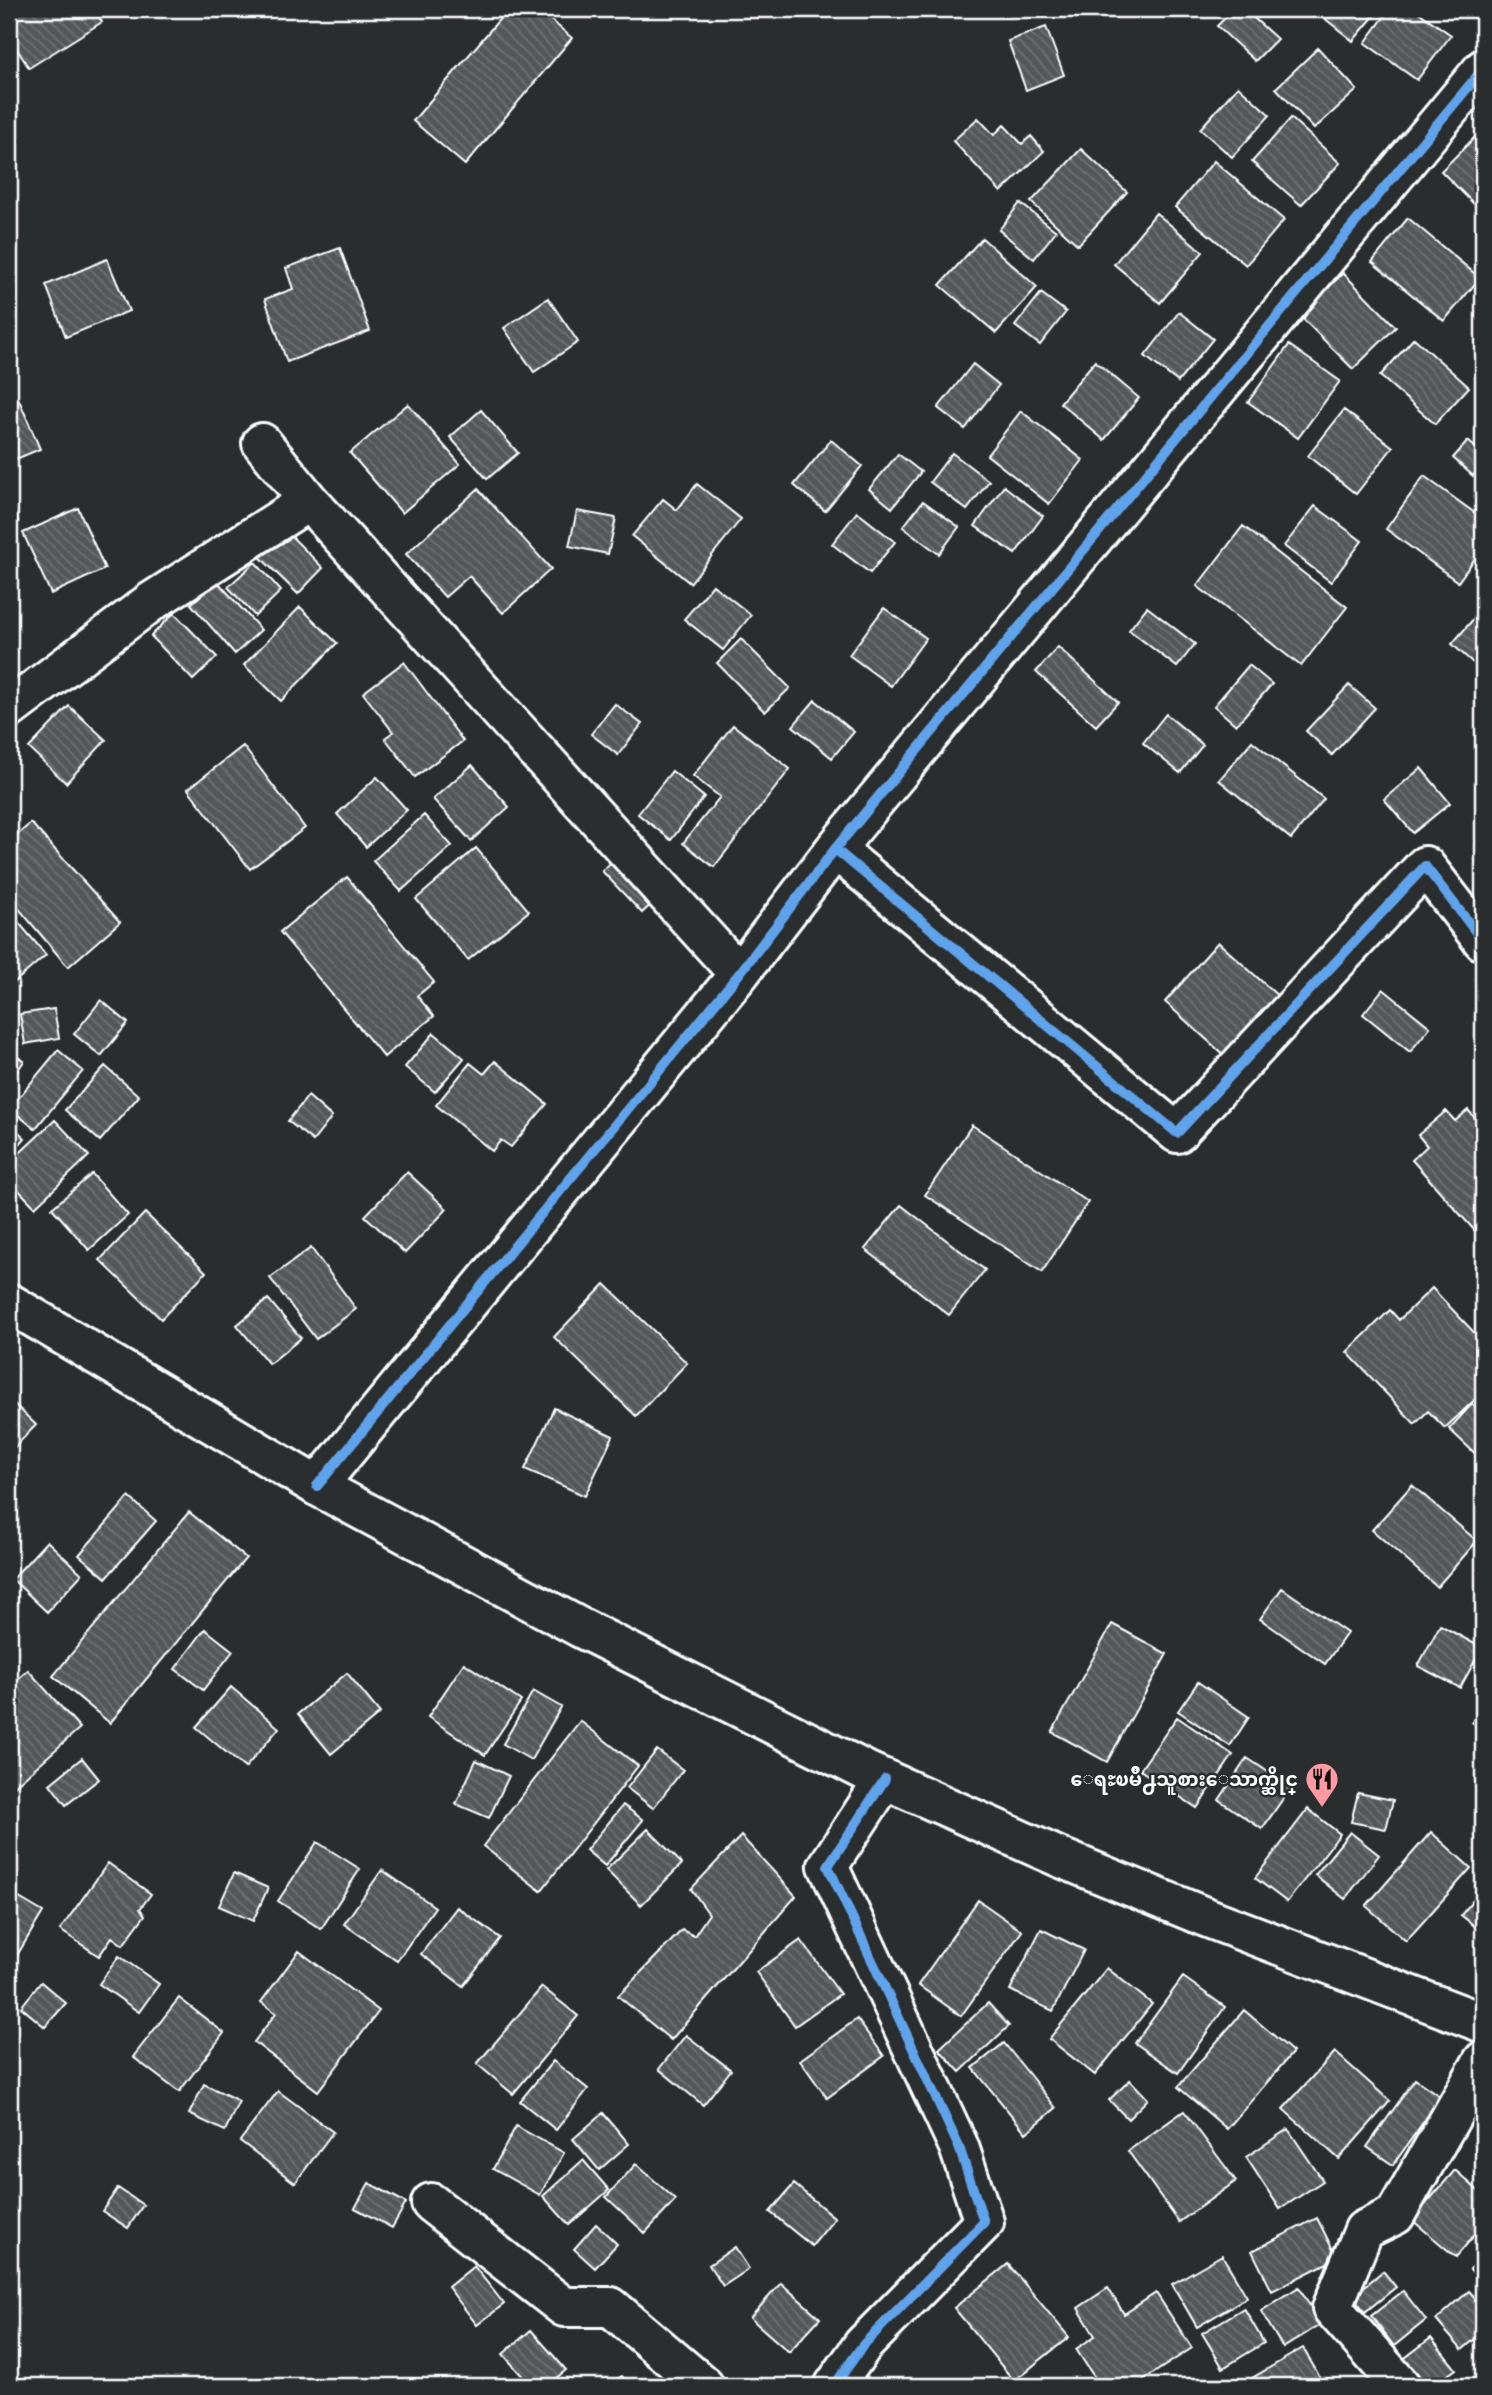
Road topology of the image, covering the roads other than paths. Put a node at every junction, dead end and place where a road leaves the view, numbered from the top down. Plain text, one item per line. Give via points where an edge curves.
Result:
1 (1483, 69) edge
2 (261, 443) dead end
3 (309, 501) junction
4 (9, 709) edge
5 (835, 849) junction
6 (1483, 941) edge
7 (739, 974) junction
8 (9, 1303) edge
9 (317, 1486) junction
10 (885, 1779) junction
11 (1483, 2023) edge
12 (1483, 2061) edge
13 (431, 2203) dead end
14 (704, 2386) edge
15 (834, 2386) edge
16 (1401, 2386) edge

1 - 5 main road
2 - 3 main road
3 - 4 main road via 151,602
3 - 7 main road
5 - 6 main road via 1177,1133 1425,866
5 - 7 main road
7 - 9 main road
8 - 9 main road
9 - 10 main road via 579,1627
10 - 11 main road via 1203,1916
10 - 15 main road via 828,1866 959,2147 984,2222 863,2345
12 - 16 main road via 1395,2215 1364,2230 1332,2308
13 - 14 main road via 565,2307 611,2306

